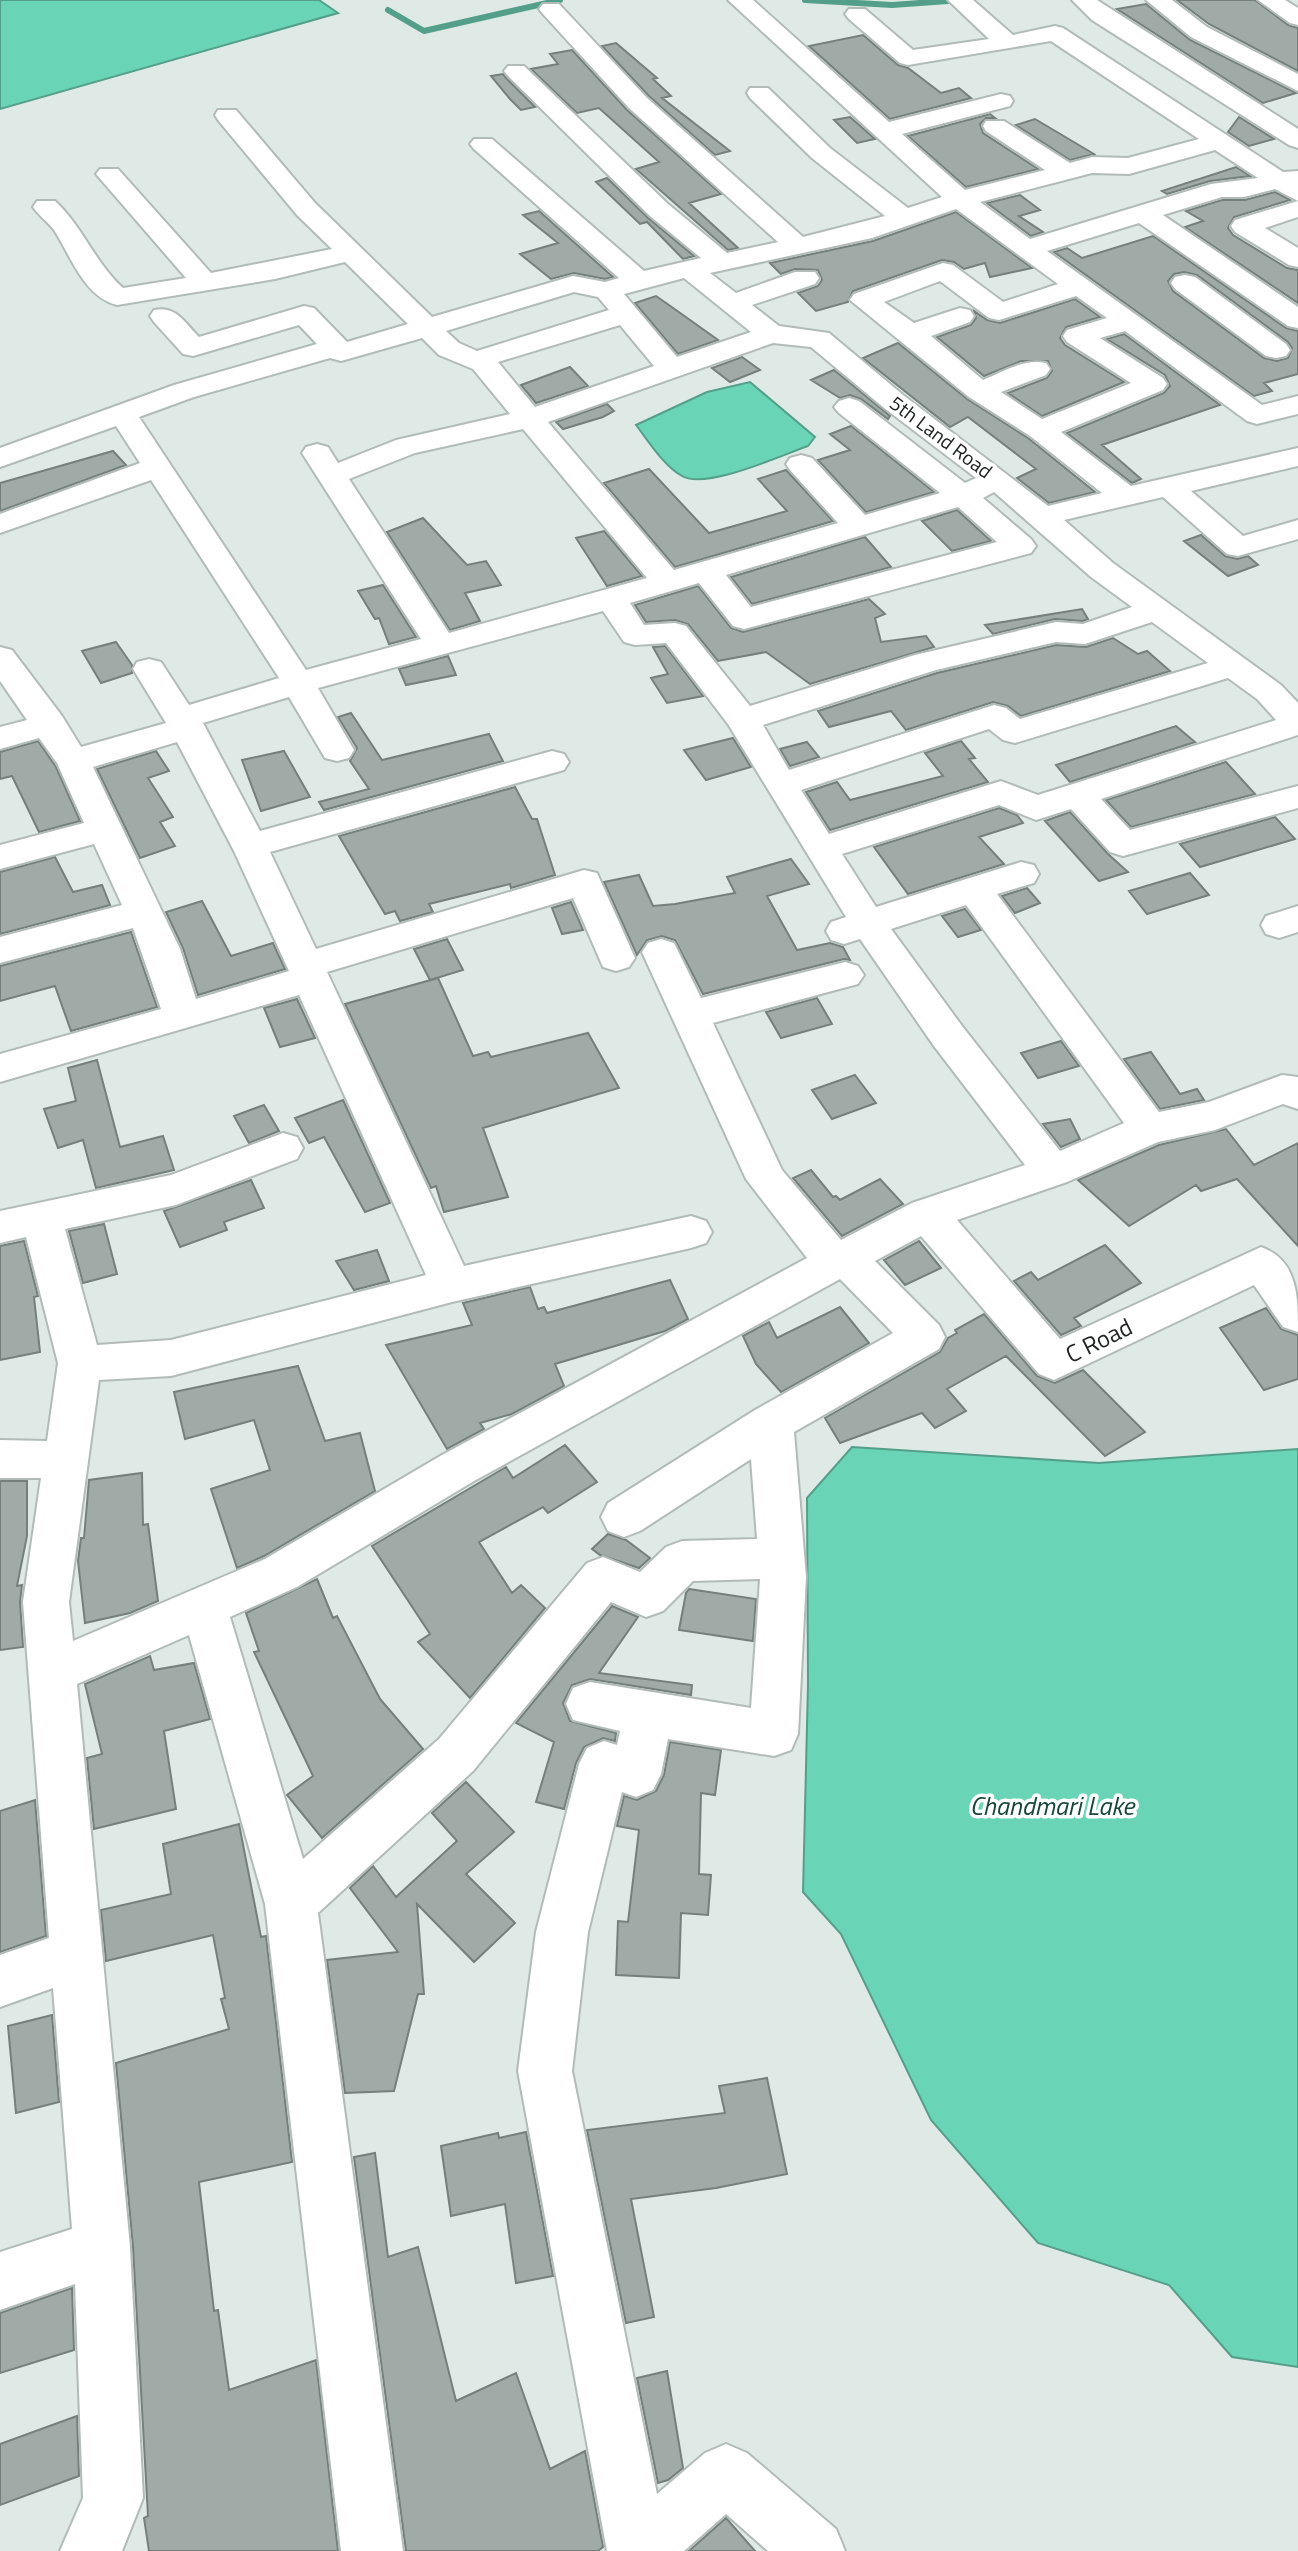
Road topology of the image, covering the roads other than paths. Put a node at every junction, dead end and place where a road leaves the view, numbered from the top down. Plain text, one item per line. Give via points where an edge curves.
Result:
1 (739, 0) edge
2 (959, 0) edge
3 (1083, 0) edge
4 (1157, 0) edge
5 (1269, 0) edge
6 (551, 9) dead end
7 (857, 14) dead end
8 (1298, 18) edge
9 (1008, 43) junction
10 (516, 71) dead end
11 (1298, 84) edge
12 (759, 93) dead end
13 (1001, 101) dead end
14 (227, 115) dead end
15 (995, 126) dead end
16 (885, 131) junction
17 (1293, 133) edge
18 (1218, 141) junction
19 (483, 144) dead end
20 (1066, 172) junction
21 (109, 174) dead end
22 (1291, 183) edge
23 (962, 201) junction
24 (46, 207) dead end
25 (1298, 209) edge
26 (1143, 213) junction
27 (904, 218) junction
28 (797, 245) junction
29 (1027, 249) junction
30 (351, 253) junction
31 (1298, 259) edge
32 (721, 261) junction
33 (689, 269) junction
34 (805, 278) dead end
35 (638, 280) junction
36 (205, 283) junction
37 (1185, 283) dead end
38 (1081, 286) junction
39 (607, 291) junction
40 (732, 303) junction
41 (626, 314) junction
42 (164, 316) dead end
43 (960, 316) dead end
44 (1298, 320) edge
45 (1127, 321) junction
46 (427, 327) junction
47 (771, 334) junction
48 (911, 334) junction
49 (336, 348) junction
50 (1287, 348) edge
51 (476, 360) junction
52 (1218, 361) junction
53 (672, 369) junction
54 (1036, 369) dead end
55 (979, 391) junction
56 (1298, 405) edge
57 (849, 407) dead end
58 (122, 413) junction
59 (532, 418) junction
60 (1040, 430) junction
61 (0, 458) edge
62 (801, 464) dead end
63 (1291, 466) edge
64 (155, 468) junction
65 (997, 479) junction
66 (1169, 487) junction
67 (963, 496) junction
68 (1127, 498) junction
69 (1042, 516) junction
70 (0, 524) edge
71 (858, 526) junction
72 (1298, 529) edge
73 (704, 569) junction
74 (666, 581) junction
75 (610, 598) junction
76 (1155, 610) junction
77 (441, 645) junction
78 (0, 657) edge
79 (1233, 666) junction
80 (149, 669) dead end
81 (298, 683) junction
82 (743, 720) junction
83 (186, 723) junction
84 (50, 724) junction
85 (1298, 724) edge
86 (0, 738) edge
87 (337, 750) dead end
88 (73, 761) junction
89 (552, 762) dead end
90 (780, 785) junction
91 (1078, 795) junction
92 (1298, 797) edge
93 (107, 829) junction
94 (252, 845) junction
95 (822, 848) junction
96 (0, 857) edge
97 (1021, 874) dead end
98 (974, 889) junction
99 (142, 913) junction
100 (854, 928) junction
101 (0, 950) edge
102 (661, 952) dead end
103 (616, 958) dead end
104 (308, 972) junction
105 (845, 975) dead end
106 (690, 1015) junction
107 (183, 1017) junction
108 (0, 1068) edge
109 (1298, 1095) edge
110 (1150, 1129) junction
111 (283, 1148) dead end
112 (1053, 1171) junction
113 (927, 1214) junction
114 (20, 1222) edge
115 (691, 1232) dead end
116 (840, 1260) junction
117 (452, 1285) junction
118 (1298, 1315) edge
119 (80, 1363) junction
120 (771, 1423) junction
121 (0, 1459) edge
122 (66, 1460) junction
123 (624, 1517) dead end
124 (781, 1559) junction
125 (204, 1607) junction
126 (51, 1673) junction
127 (590, 1704) dead end
128 (648, 1715) junction
129 (291, 1904) junction
130 (76, 1954) junction
131 (0, 1981) edge
132 (102, 2247) junction
133 (0, 2281) edge
134 (638, 2550) edge
135 (91, 2551) edge
136 (372, 2551) edge
137 (814, 2551) edge

1 - 16 street
2 - 9 street
3 - 17 street
4 - 11 street via 1199,32
5 - 8 street
6 - 28 street via 638,103
7 - 9 street via 908,58
9 - 18 street via 1055,33
10 - 32 street via 659,210
12 - 27 street via 821,153
13 - 16 street
14 - 30 street via 306,209
15 - 20 street
16 - 23 street
18 - 20 street via 1129,166 1092,165
18 - 22 street
19 - 35 street
20 - 23 street
21 - 36 street
22 - 26 street via 1220,189
23 - 27 street
23 - 29 street
24 - 36 street via 63,223 94,276 117,297
25 - 31 street via 1244,226
26 - 29 street
26 - 44 street
27 - 28 street
28 - 32 street
29 - 38 street
30 - 36 street
30 - 46 street
32 - 33 street
33 - 35 street
33 - 40 street
34 - 40 street
35 - 39 street
37 - 50 street
38 - 45 street
38 - 48 street via 999,312 943,271 864,300
39 - 41 street
39 - 46 street via 573,284
40 - 47 street
41 - 51 street
41 - 53 street
42 - 49 street via 193,348 304,314
43 - 48 street
45 - 52 street
45 - 60 street via 1077,336 1153,384
46 - 49 street via 341,353
46 - 51 street via 449,349
47 - 53 street, 5th Land Road
47 - 65 street, 5th Land Road via 819,339
48 - 55 street
49 - 58 street
50 - 52 street
51 - 59 street
52 - 56 street via 1257,415
53 - 59 street, 5th Land Road
54 - 55 street
55 - 60 street
57 - 67 street
58 - 61 street
58 - 64 street
59 - 74 street
59 - 77 street, 5th Land Road via 324,464
60 - 68 street
62 - 71 street
63 - 66 street
64 - 70 street
64 - 81 street
65 - 67 street
65 - 69 street, 5th Land Road
66 - 68 street
66 - 72 street via 1238,547
67 - 71 street
67 - 73 street via 1020,546 744,619
68 - 69 street
69 - 76 street, 5th Land Road
71 - 73 street
73 - 74 street
74 - 75 street
75 - 77 street
75 - 82 street via 635,635 675,633
76 - 79 street, 5th Land Road
76 - 82 street via 1085,634 1056,632 927,662
77 - 81 street
78 - 84 street
79 - 85 street, 5th Land Road via 1269,692
79 - 90 street via 1015,732 994,716
80 - 83 street
81 - 83 street
81 - 87 street
82 - 90 street
83 - 88 street
83 - 94 street
84 - 86 street
84 - 88 street
85 - 91 street
88 - 93 street
89 - 94 street
90 - 95 street
91 - 92 street via 1123,844
91 - 95 street via 1036,808 1001,792
93 - 96 street
93 - 99 street
94 - 104 street
95 - 100 street
97 - 98 street
98 - 100 street
98 - 110 street
99 - 101 street
99 - 107 street via 161,949
100 - 112 street via 948,1036
102 - 106 street
103 - 104 street via 584,882
104 - 107 street
104 - 117 street
105 - 106 street
106 - 116 street via 766,1179
107 - 108 street
109 - 110 street via 1282,1089 1215,1115
110 - 112 street
111 - 114 street via 176,1189
112 - 113 street
113 - 116 street
113 - 118 street, C Road via 1054,1362 1261,1263
114 - 119 street
115 - 117 street
116 - 120 street via 924,1337
116 - 125 street via 458,1468 281,1573
117 - 119 street via 171,1358
119 - 122 street
120 - 123 street
120 - 124 street
121 - 122 street
122 - 126 street via 46,1602
124 - 128 street via 774,1734
124 - 129 street via 682,1561 646,1596 603,1577 456,1755
125 - 126 street
125 - 129 street
126 - 130 street
127 - 128 street
128 - 134 street via 636,1774 604,1764 562,1932 545,2071
129 - 136 street
130 - 131 street
130 - 132 street
132 - 133 street
132 - 135 street via 113,2498
134 - 137 street via 726,2474

